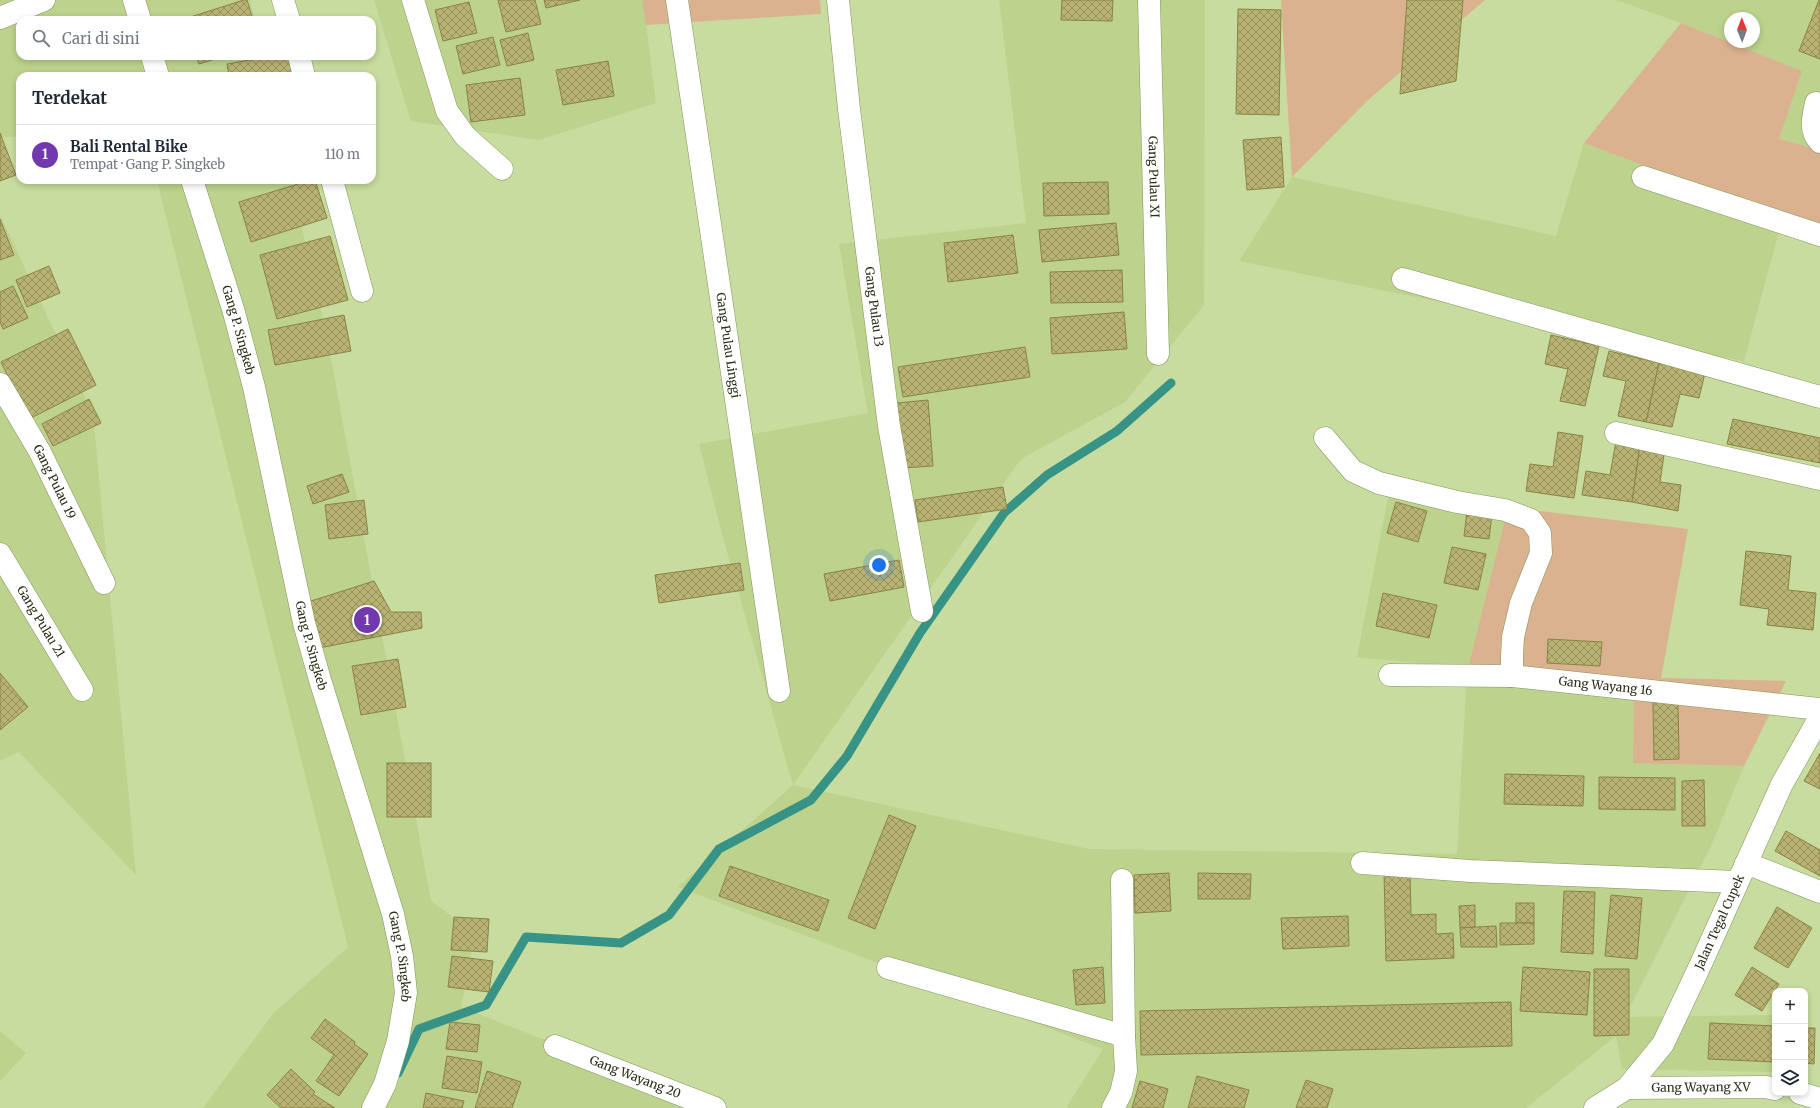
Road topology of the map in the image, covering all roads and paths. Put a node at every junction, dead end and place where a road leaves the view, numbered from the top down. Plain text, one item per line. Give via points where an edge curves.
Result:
1 (44, 0) edge
2 (134, 0) edge
3 (283, 0) edge
4 (413, 0) edge
5 (677, 0) edge
6 (838, 0) edge
7 (1149, 0) edge
8 (139, 16) edge
9 (288, 16) edge
10 (0, 18) edge
11 (153, 60) edge
12 (299, 60) edge
13 (157, 72) edge
14 (303, 72) edge
15 (1816, 103) dead end
16 (1820, 142) edge
17 (502, 170) dead end
18 (1643, 177) dead end
19 (193, 184) edge
20 (333, 184) edge
21 (1820, 235) edge
22 (1403, 279) dead end
23 (362, 291) dead end
24 (1158, 354) dead end
25 (0, 384) edge
26 (1820, 397) edge
27 (1616, 433) dead end
28 (1325, 438) dead end
29 (1820, 479) edge
30 (0, 554) edge
31 (104, 583) dead end
32 (922, 611) dead end
33 (1390, 675) dead end
34 (1512, 676) junction
35 (82, 690) dead end
36 (779, 691) dead end
37 (1820, 709) edge
38 (1820, 717) edge
39 (1362, 863) dead end
40 (1742, 872) junction
41 (1122, 880) dead end
42 (1820, 892) edge
43 (888, 968) dead end
44 (1124, 1036) junction
45 (555, 1046) dead end
46 (1627, 1088) junction
47 (1772, 1088) edge
48 (1808, 1095) edge
49 (1820, 1099) edge
50 (373, 1108) edge
51 (715, 1108) edge
52 (1113, 1108) edge
53 (1595, 1108) edge

1 - 10 street
2 - 8 street
3 - 9 street
4 - 17 street via 447,111 465,136
5 - 36 street, Gang Pulau Linggi
6 - 32 street, Gang Pulau 13 via 849,109 889,426
7 - 24 street, Gang Pulau XI
11 - 13 street
12 - 14 street
15 - 16 street via 1813,130
18 - 21 street
19 - 50 street, Gang P. Singkeb via 233,309 254,387 304,623 393,914 402,956 406,993 398,1041 385,1084
20 - 23 street
22 - 26 street
25 - 31 street, Gang Pulau 19 via 40,452
27 - 29 street
28 - 34 street via 1353,471 1379,483 1457,502 1506,510 1531,520 1540,533 1541,553 1521,603 1513,637
30 - 35 street, Gang Pulau 21
33 - 34 street, Gang Wayang 16
34 - 37 street, Gang Wayang 16
38 - 40 street, Jalan Tegal Cupek via 1782,784
39 - 40 street via 1470,871
40 - 42 street
40 - 46 street, Jalan Tegal Cupek via 1663,1044
41 - 44 street
43 - 44 street
44 - 52 street via 1126,1071 1121,1093
45 - 51 street, Gang Wayang 20
46 - 47 street, Gang Wayang XV
46 - 53 street, Jalan Tegal Cupek
48 - 49 street

